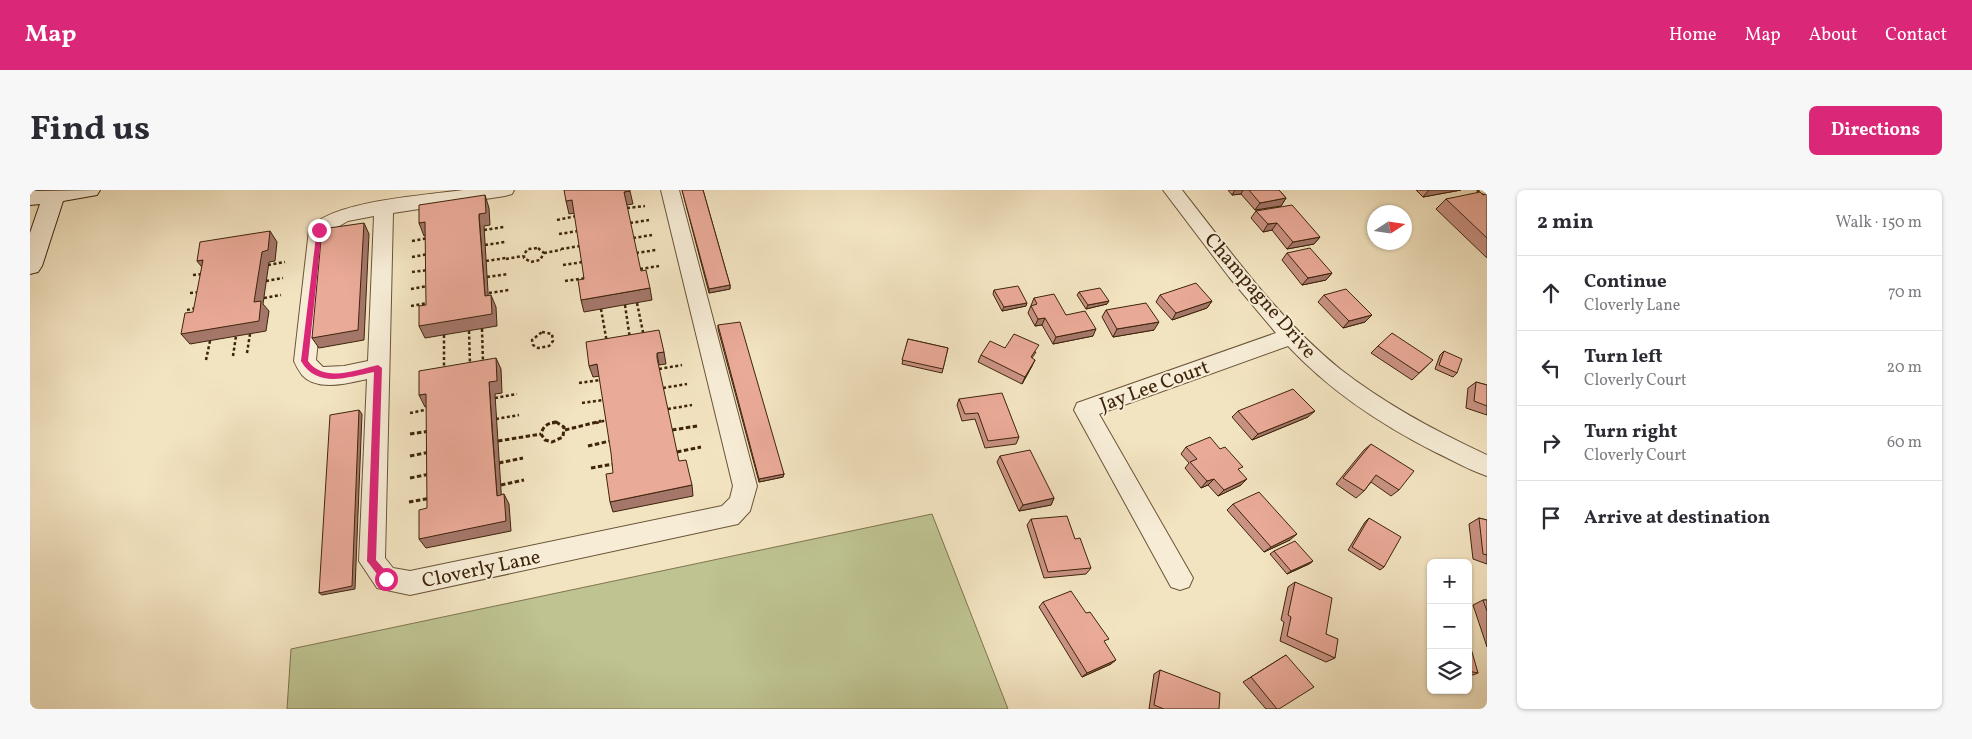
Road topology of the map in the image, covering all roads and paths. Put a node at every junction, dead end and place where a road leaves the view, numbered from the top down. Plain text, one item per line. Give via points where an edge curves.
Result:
1 (89, 190) edge
2 (505, 190) edge
3 (670, 190) edge
4 (1172, 190) edge
5 (1477, 190) edge
6 (56, 192) edge
7 (30, 198) edge
8 (1487, 199) edge
9 (645, 206) dead end
10 (384, 208) junction
11 (627, 208) edge
12 (576, 216) edge
13 (557, 220) dead end
14 (649, 220) dead end
15 (630, 223) edge
16 (504, 227) dead end
17 (484, 230) edge
18 (578, 231) edge
19 (559, 234) dead end
20 (652, 235) dead end
21 (431, 238) edge
22 (633, 238) edge
23 (412, 241) dead end
24 (505, 242) dead end
25 (486, 245) dead end
26 (580, 246) edge
27 (656, 250) dead end
28 (544, 253) junction
29 (636, 253) edge
30 (431, 254) edge
31 (523, 256) junction
32 (412, 257) dead end
33 (486, 261) dead end
34 (285, 262) dead end
35 (583, 262) edge
36 (268, 265) edge
37 (563, 265) dead end
38 (30, 266) edge
39 (659, 266) dead end
40 (431, 269) edge
41 (640, 269) edge
42 (412, 272) dead end
43 (211, 273) edge
44 (508, 274) dead end
45 (193, 275) dead end
46 (488, 277) dead end
47 (283, 278) dead end
48 (586, 278) edge
49 (266, 281) dead end
50 (565, 281) dead end
51 (431, 286) edge
52 (411, 289) dead end
53 (208, 290) edge
54 (509, 290) dead end
55 (190, 293) dead end
56 (488, 293) edge
57 (280, 295) dead end
58 (264, 298) dead end
59 (432, 302) edge
60 (637, 303) edge
61 (625, 305) edge
62 (411, 306) dead end
63 (204, 307) edge
64 (601, 309) edge
65 (186, 310) dead end
66 (482, 329) edge
67 (469, 331) edge
68 (250, 334) edge
69 (444, 335) edge
70 (236, 336) edge
71 (1292, 336) junction
72 (210, 340) edge
73 (646, 344) edge
74 (549, 346) joint
75 (632, 347) edge
76 (609, 351) edge
77 (247, 353) dead end
78 (233, 356) dead end
79 (206, 360) dead end
80 (483, 365) edge
81 (682, 366) dead end
82 (470, 367) edge
83 (378, 368) junction
84 (659, 369) edge
85 (444, 372) edge
86 (600, 380) edge
87 (579, 383) dead end
88 (687, 384) dead end
89 (663, 388) edge
90 (517, 394) dead end
91 (495, 398) edge
92 (603, 400) edge
93 (582, 404) dead end
94 (692, 405) dead end
95 (433, 409) edge
96 (668, 409) edge
97 (410, 413) dead end
98 (519, 415) dead end
99 (496, 419) dead end
100 (606, 420) edge
101 (696, 426) dead end
102 (433, 430) edge
103 (565, 430) junction
104 (672, 430) edge
105 (410, 434) dead end
106 (541, 434) junction
107 (498, 441) dead end
108 (610, 442) edge
109 (588, 446) dead end
110 (702, 448) dead end
111 (433, 452) edge
112 (677, 452) edge
113 (410, 456) dead end
114 (523, 458) dead end
115 (499, 463) dead end
116 (614, 464) edge
117 (1487, 466) edge
118 (591, 468) dead end
119 (434, 474) edge
120 (410, 478) dead end
121 (524, 480) dead end
122 (501, 485) dead end
123 (434, 497) edge
124 (410, 502) dead end
125 (1180, 578) dead end

1 - 6 main road
2 - 10 street
3 - 83 street, Cloverly Lane via 745,486 741,503 729,516 410,583 386,579 372,561
4 - 71 street, Champagne Drive
5 - 8 path
6 - 7 main road
6 - 38 main road
9 - 11 path
10 - 83 street, Cloverly Lane
10 - 83 street via 347,214 328,221 319,230 305,361 312,371 326,376
12 - 13 path
14 - 15 path
16 - 17 path
18 - 19 path
20 - 22 path
21 - 23 path
24 - 25 path
26 - 28 path
27 - 29 path
28 - 31 path via 535,248
28 - 31 path via 540,260 534,262
30 - 32 path
31 - 33 path
34 - 36 path
35 - 37 path
39 - 41 path
40 - 42 path
43 - 45 path
44 - 46 path
47 - 49 path
48 - 50 path
51 - 52 path
53 - 55 path
54 - 56 path
57 - 58 path
59 - 62 path
60 - 73 path
61 - 75 path
63 - 65 path
64 - 76 path
66 - 80 path
67 - 82 path
68 - 77 path
69 - 85 path
70 - 78 path
71 - 117 street, Champagne Drive via 1356,394 1405,426
71 - 125 street, Jay Lee Court via 1085,410
72 - 79 path
74 - 74 path via 554,341 552,334 542,332 533,337 535,347
81 - 84 path
86 - 87 path
88 - 89 path
90 - 91 path
92 - 93 path
94 - 96 path
95 - 97 path
98 - 99 path
100 - 103 path
101 - 104 path
102 - 105 path
103 - 106 path via 562,425 552,423 545,426
103 - 106 path via 563,437 552,442
106 - 107 path
108 - 109 path
110 - 112 path
111 - 113 path
114 - 115 path
116 - 118 path
119 - 120 path
121 - 122 path
123 - 124 path

